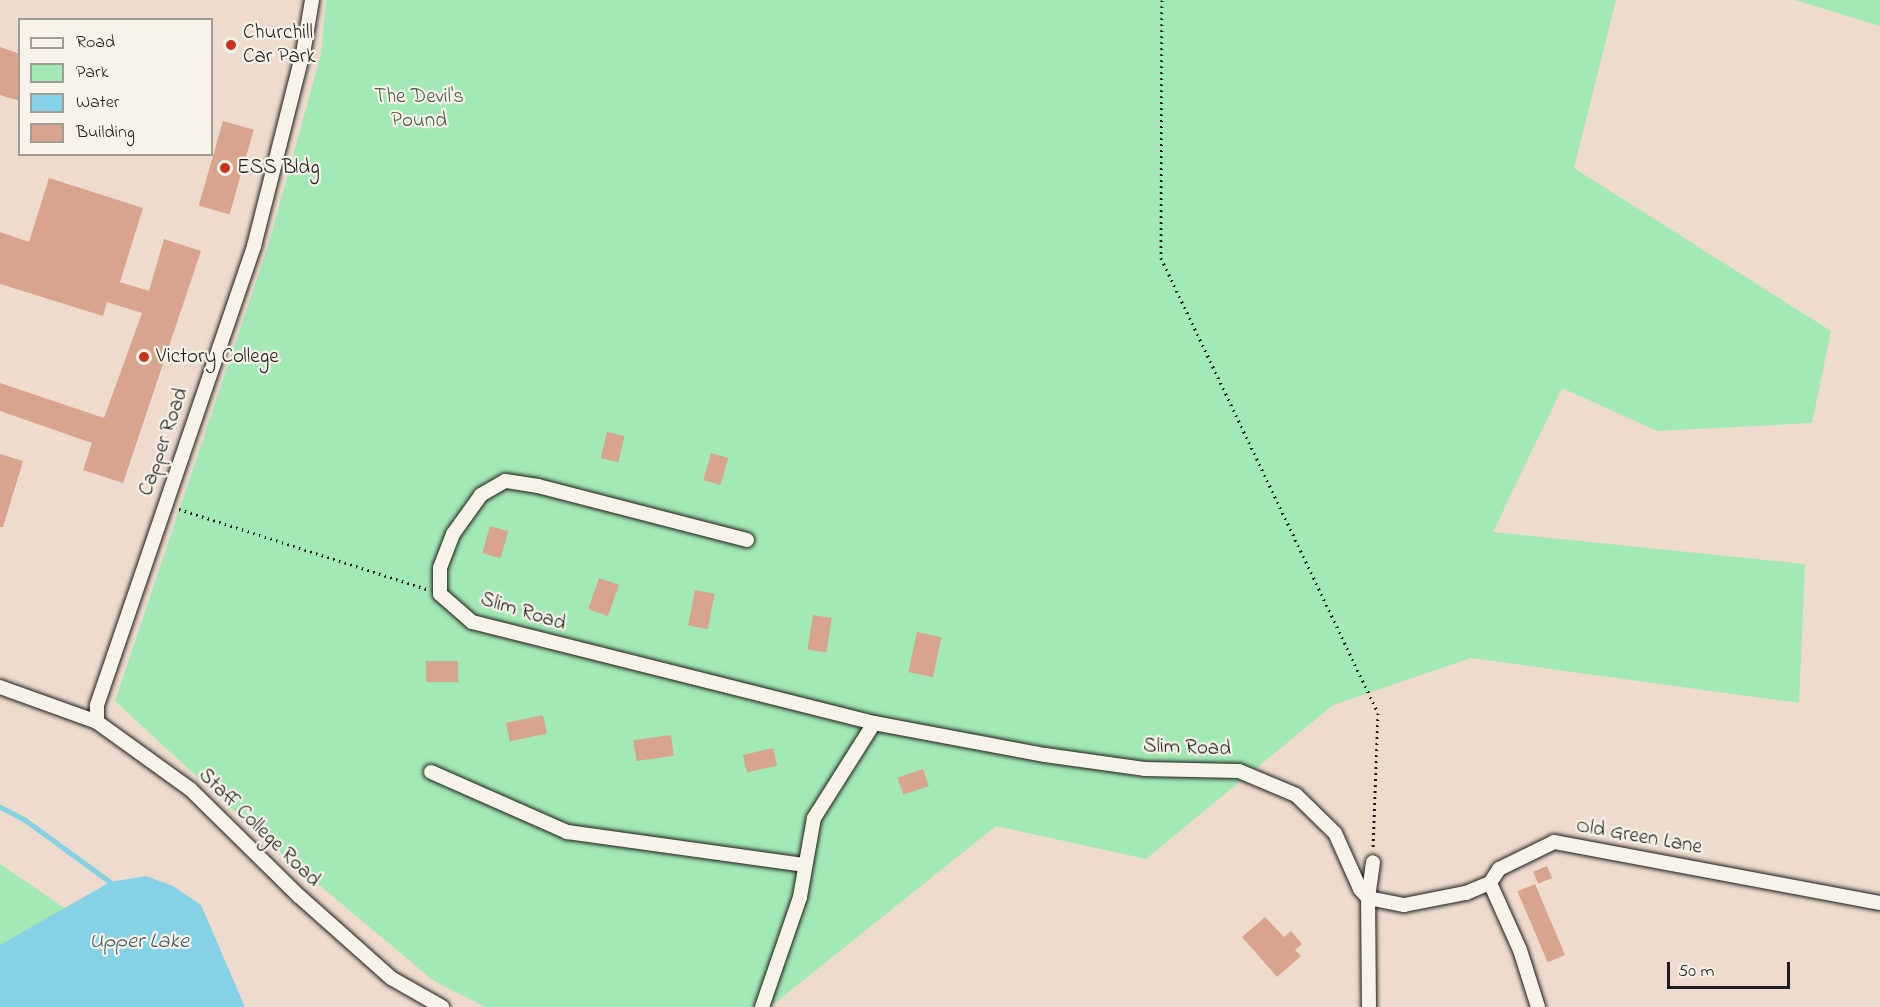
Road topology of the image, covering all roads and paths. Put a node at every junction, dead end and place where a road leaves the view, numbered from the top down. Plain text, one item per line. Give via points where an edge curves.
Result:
1 (312, 0) edge
2 (1162, 0) edge
3 (165, 504) junction
4 (747, 540) dead end
5 (440, 594) junction
6 (0, 687) edge
7 (97, 722) junction
8 (874, 723) junction
9 (430, 772) dead end
10 (1373, 862) joint
11 (804, 866) junction
12 (1490, 883) junction
13 (1368, 898) junction
14 (1880, 903) edge
15 (442, 1007) edge
16 (762, 1007) edge
17 (1369, 1007) edge
18 (1538, 1007) edge

1 - 3 street, Capper Road via 304,48 254,246
2 - 10 path via 1161,258 1378,713
3 - 5 path
3 - 7 street, Capper Road via 97,705
4 - 5 street via 505,481 481,495 453,534 440,568
5 - 8 street, Slim Road via 472,622
6 - 7 street, Staff College Road
7 - 15 street, Staff College Road via 216,811 299,896 392,978
8 - 11 street via 814,818
8 - 13 street, Slim Road via 1144,769 1239,771 1296,795 1335,833 1360,889
9 - 11 street via 567,832
10 - 13 street
11 - 16 street via 800,897
12 - 13 street, Old Green Lane via 1466,893 1404,905
12 - 14 street, Old Green Lane via 1499,869 1554,842
12 - 18 street via 1520,951
13 - 17 street

